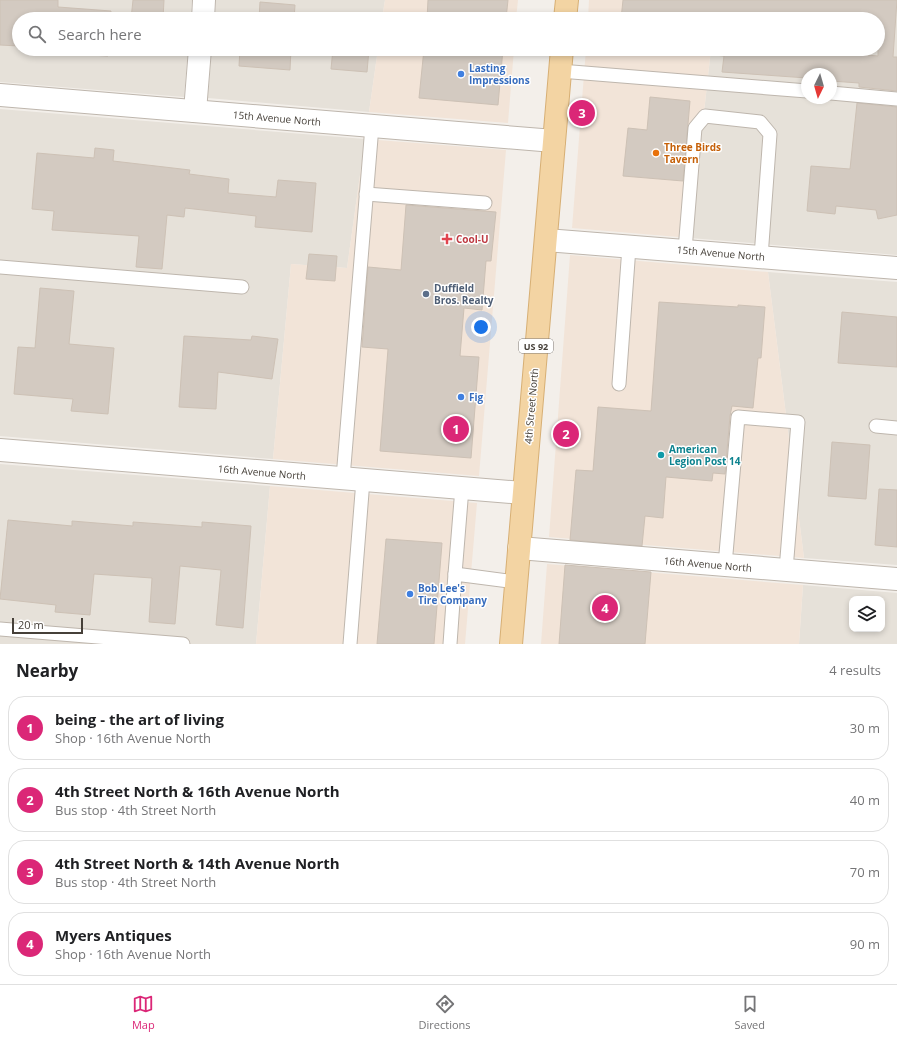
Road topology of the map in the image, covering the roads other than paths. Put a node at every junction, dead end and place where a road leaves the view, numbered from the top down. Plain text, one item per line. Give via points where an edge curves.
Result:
1 (204, 0) edge
2 (566, 0) edge
3 (203, 12) edge
4 (565, 12) edge
5 (199, 56) edge
6 (561, 56) edge
7 (560, 71) junction
8 (801, 91) edge
9 (837, 94) edge
10 (0, 95) edge
11 (897, 99) edge
12 (195, 111) junction
13 (372, 126) junction
14 (554, 141) junction
15 (366, 194) junction
16 (485, 202) dead end
17 (546, 240) junction
18 (629, 247) junction
19 (684, 250) junction
20 (762, 257) junction
21 (0, 267) edge
22 (897, 268) edge
23 (242, 287) dead end
24 (619, 384) dead end
25 (876, 426) dead end
26 (897, 428) edge
27 (0, 450) edge
28 (353, 479) junction
29 (462, 488) junction
30 (523, 493) junction
31 (519, 548) junction
32 (725, 565) junction
33 (786, 570) junction
34 (455, 574) junction
35 (897, 579) edge
36 (516, 582) junction
37 (0, 629) edge
38 (183, 644) edge
39 (350, 644) edge
40 (450, 644) edge
41 (510, 644) edge

1 - 3 street
2 - 4 main road
5 - 12 street
6 - 7 main road, 4th Street North / US 92
7 - 8 lane
7 - 14 main road, 4th Street North / US 92
9 - 11 lane
10 - 12 street, 15th Avenue North
12 - 13 street, 15th Avenue North
13 - 14 street, 15th Avenue North
13 - 15 lane
14 - 17 main road, 4th Street North / US 92
15 - 16 lane
15 - 28 lane
17 - 18 street, 15th Avenue North
17 - 30 main road, 4th Street North / US 92
18 - 19 street, 15th Avenue North
18 - 24 lane
19 - 20 street, 15th Avenue North
19 - 20 lane via 695,128 705,116 760,122 770,134
20 - 22 street, 15th Avenue North
21 - 23 lane
25 - 26 lane
27 - 28 street, 16th Avenue North
28 - 29 street, 16th Avenue North
28 - 39 lane
29 - 30 street, 16th Avenue North
29 - 34 lane
30 - 31 main road, 4th Street North / US 92
31 - 32 street, 16th Avenue North
31 - 36 main road, 4th Street North / US 92
32 - 33 street, 16th Avenue North
32 - 33 lane via 738,417 798,422
33 - 35 street, 16th Avenue North
34 - 36 lane
34 - 40 lane
36 - 41 main road, 4th Street North / US 92
37 - 38 lane

